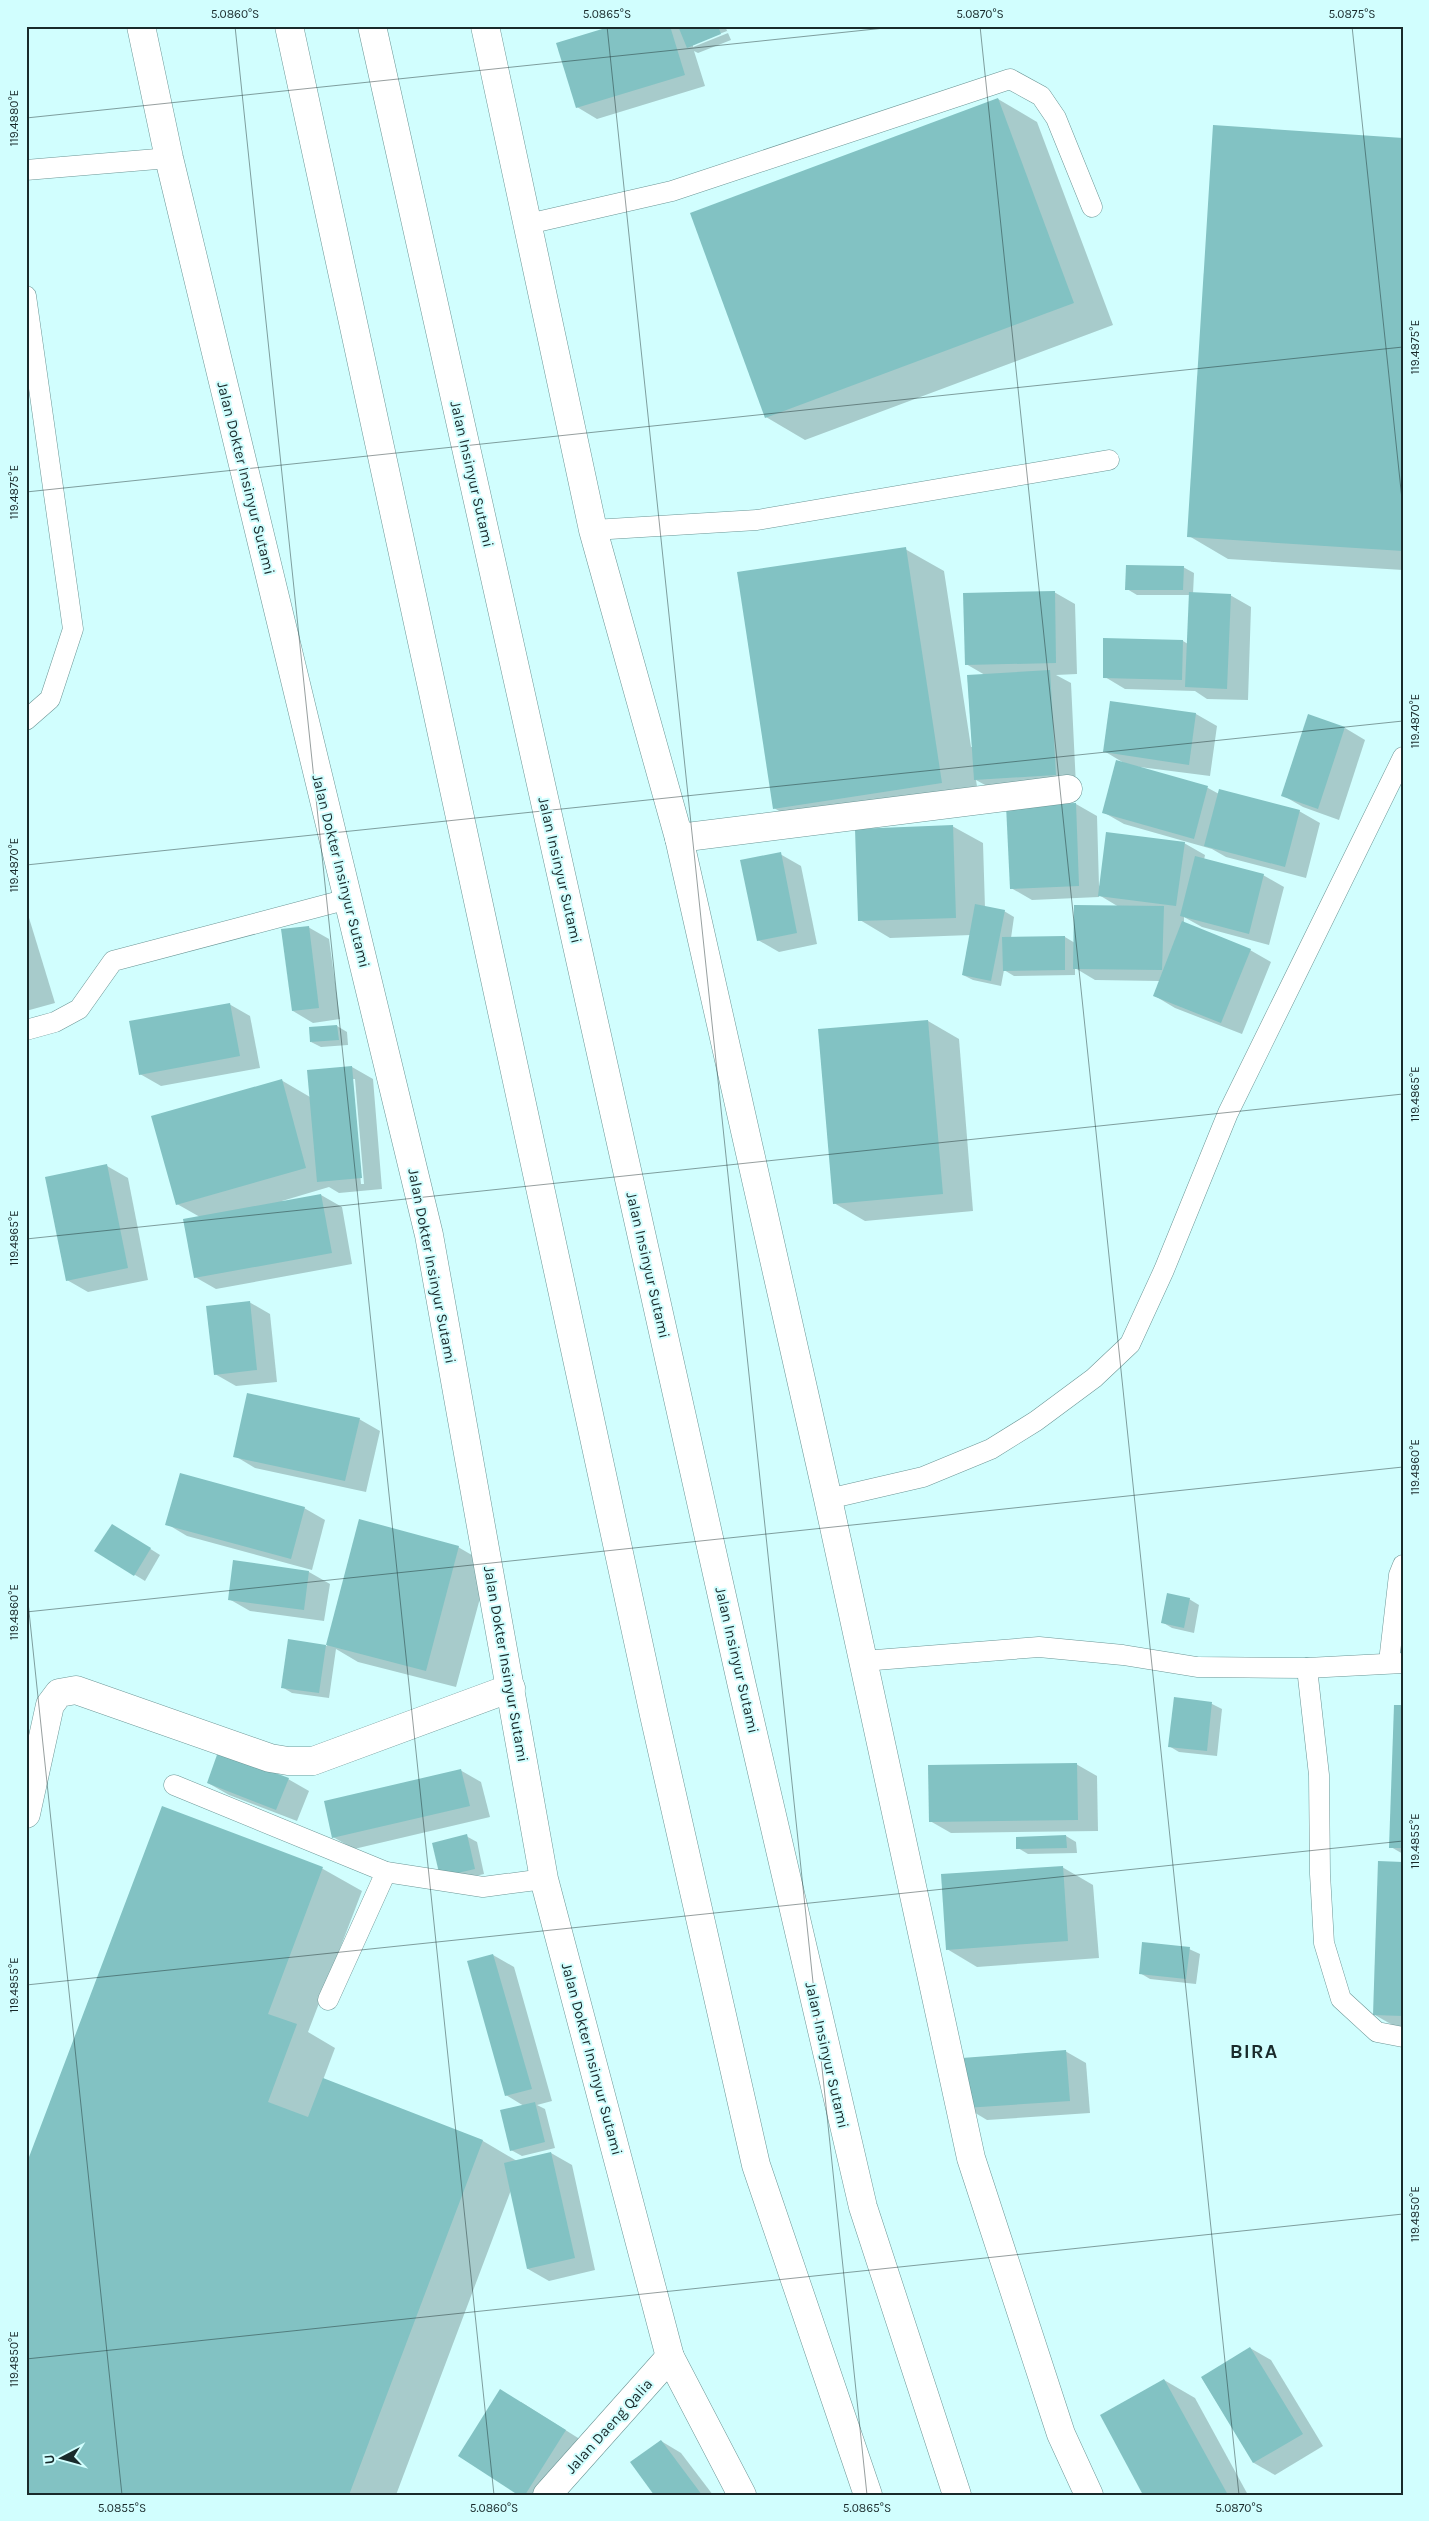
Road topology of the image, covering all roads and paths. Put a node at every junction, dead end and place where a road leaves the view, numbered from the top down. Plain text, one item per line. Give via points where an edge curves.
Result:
1 (142, 26) edge
2 (289, 26) edge
3 (372, 26) edge
4 (485, 26) edge
5 (169, 158) junction
6 (26, 170) edge
7 (1092, 207) dead end
8 (528, 224) junction
9 (26, 296) edge
10 (1109, 460) dead end
11 (593, 530) junction
12 (26, 720) edge
13 (1403, 757) edge
14 (1068, 789) dead end
15 (679, 838) junction
16 (348, 899) junction
17 (26, 1030) edge
18 (828, 1499) junction
19 (1403, 1566) edge
20 (863, 1661) junction
21 (1396, 1662) edge
22 (1307, 1668) junction
23 (511, 1688) junction
24 (174, 1785) dead end
25 (26, 1814) edge
26 (386, 1872) junction
27 (544, 1879) junction
28 (328, 2000) dead end
29 (1403, 2038) edge
30 (670, 2357) junction
31 (547, 2495) edge
32 (742, 2495) edge
33 (868, 2495) edge
34 (957, 2495) edge
35 (1089, 2495) edge

1 - 5 main road, Jalan Dokter Insinyur Sutami
2 - 33 main road via 654,1715 756,2166
3 - 34 main road, Jalan Insinyur Sutami via 742,1686 863,2207
4 - 8 main road
5 - 6 lane
5 - 16 main road, Jalan Dokter Insinyur Sutami
7 - 8 lane via 1056,118 1041,96 1010,79 672,191
8 - 11 main road
9 - 12 lane via 73,629 50,699
10 - 11 lane via 758,520
11 - 15 main road
13 - 18 lane via 1228,1113 1130,1344 1094,1378 991,1449 923,1477
14 - 15 main road
15 - 18 main road
16 - 17 lane via 113,961 79,1009 55,1022
16 - 23 main road, Jalan Dokter Insinyur Sutami via 429,1235
18 - 20 main road
19 - 21 lane via 1399,1575
20 - 22 lane via 1039,1647 1197,1667
20 - 35 main road via 971,2158 1061,2434
21 - 22 lane
22 - 29 lane via 1319,1775 1324,1943 1341,2000 1377,2032
23 - 25 main road via 313,1761 270,1758 76,1690 59,1693 50,1705
23 - 27 main road, Jalan Dokter Insinyur Sutami
24 - 26 lane
26 - 27 lane via 483,1887
26 - 28 lane
27 - 30 main road, Jalan Dokter Insinyur Sutami
30 - 31 main road, Jalan Daeng Qalia
30 - 32 main road, Jalan Dokter Insinyur Sutami

